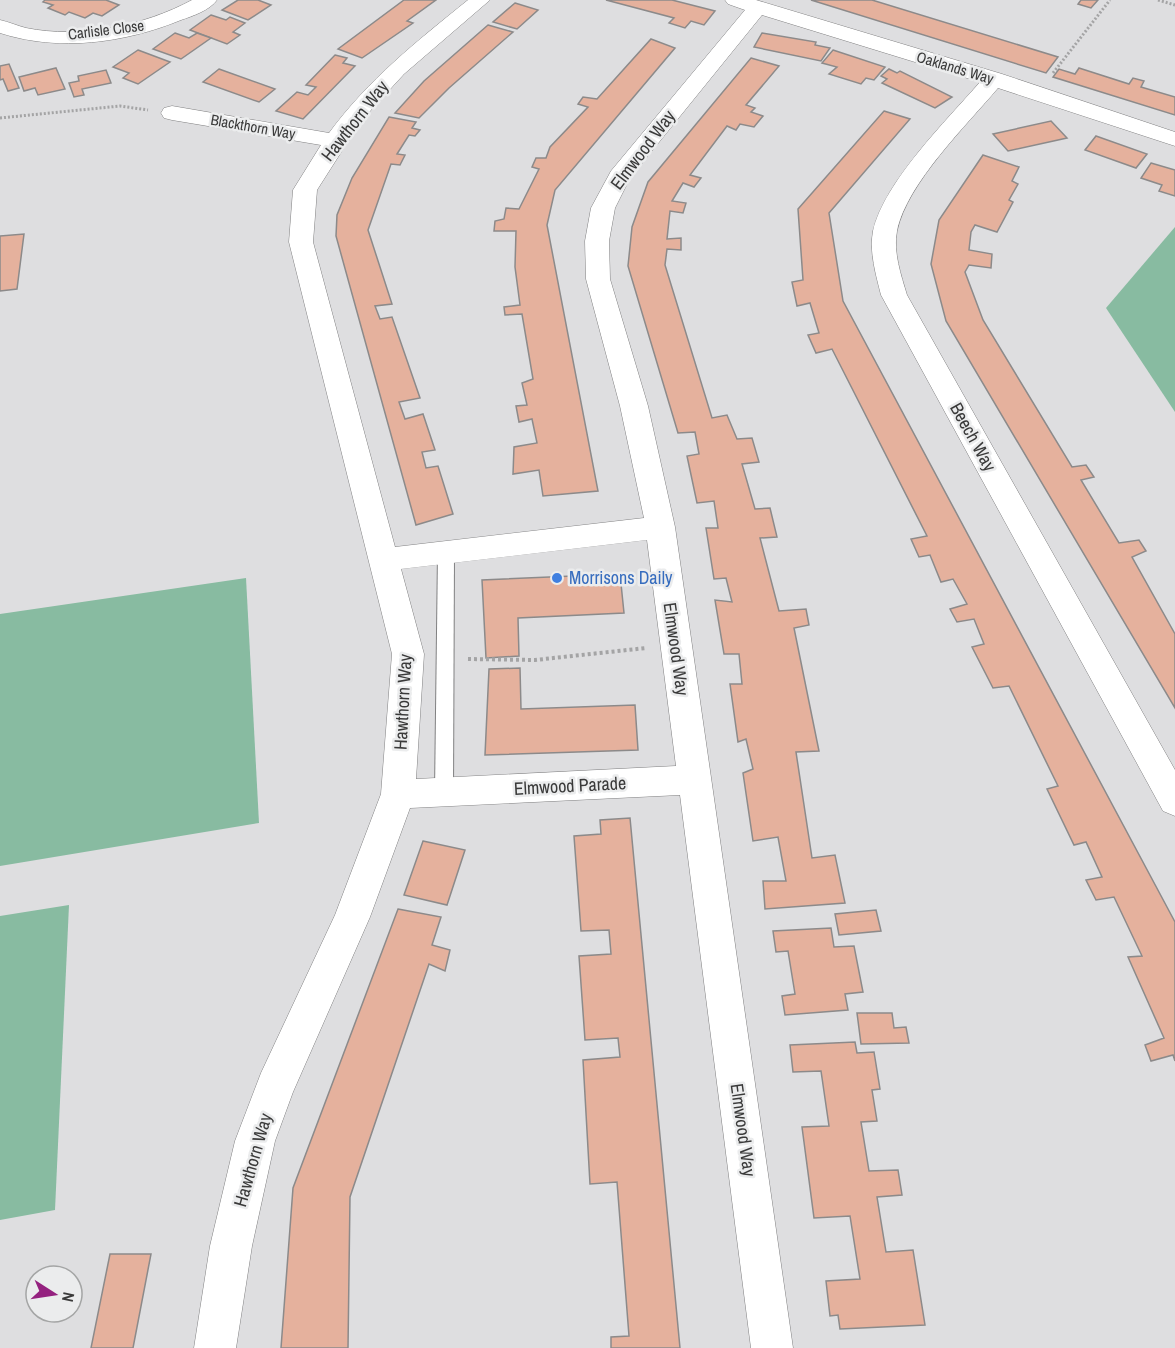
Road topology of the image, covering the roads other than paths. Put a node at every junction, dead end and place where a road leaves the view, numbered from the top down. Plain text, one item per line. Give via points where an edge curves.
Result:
1 (207, 0) edge
2 (480, 0) edge
3 (746, 3) edge
4 (0, 26) edge
5 (994, 80) junction
6 (172, 113) road end
7 (1175, 139) edge
8 (335, 141) junction
9 (660, 527) junction
10 (446, 552) junction
11 (383, 560) junction
12 (695, 780) junction
13 (444, 792) junction
14 (398, 794) junction
15 (1175, 801) edge
16 (214, 1348) edge
17 (772, 1348) edge

1 - 4 street, Carlisle Close via 165,22 115,33 33,35
2 - 8 street, Hawthorn Way via 396,69
3 - 5 street, Oaklands Way
3 - 9 street, Elmwood Way via 620,176 603,208 597,241 598,279 634,406
5 - 7 street, Oaklands Way
5 - 15 street, Beech Way via 897,202 885,230 886,260 894,296
6 - 8 street, Blackthorn Way
8 - 11 street, Hawthorn Way via 305,190 301,242
9 - 10 street
9 - 12 street, Elmwood Way
10 - 11 street
10 - 13 lane
11 - 14 street, Hawthorn Way via 408,654
12 - 13 street, Elmwood Parade
12 - 17 street, Elmwood Way
13 - 14 street, Elmwood Parade
14 - 16 street, Hawthorn Way via 352,916 275,1087 255,1141 231,1246

